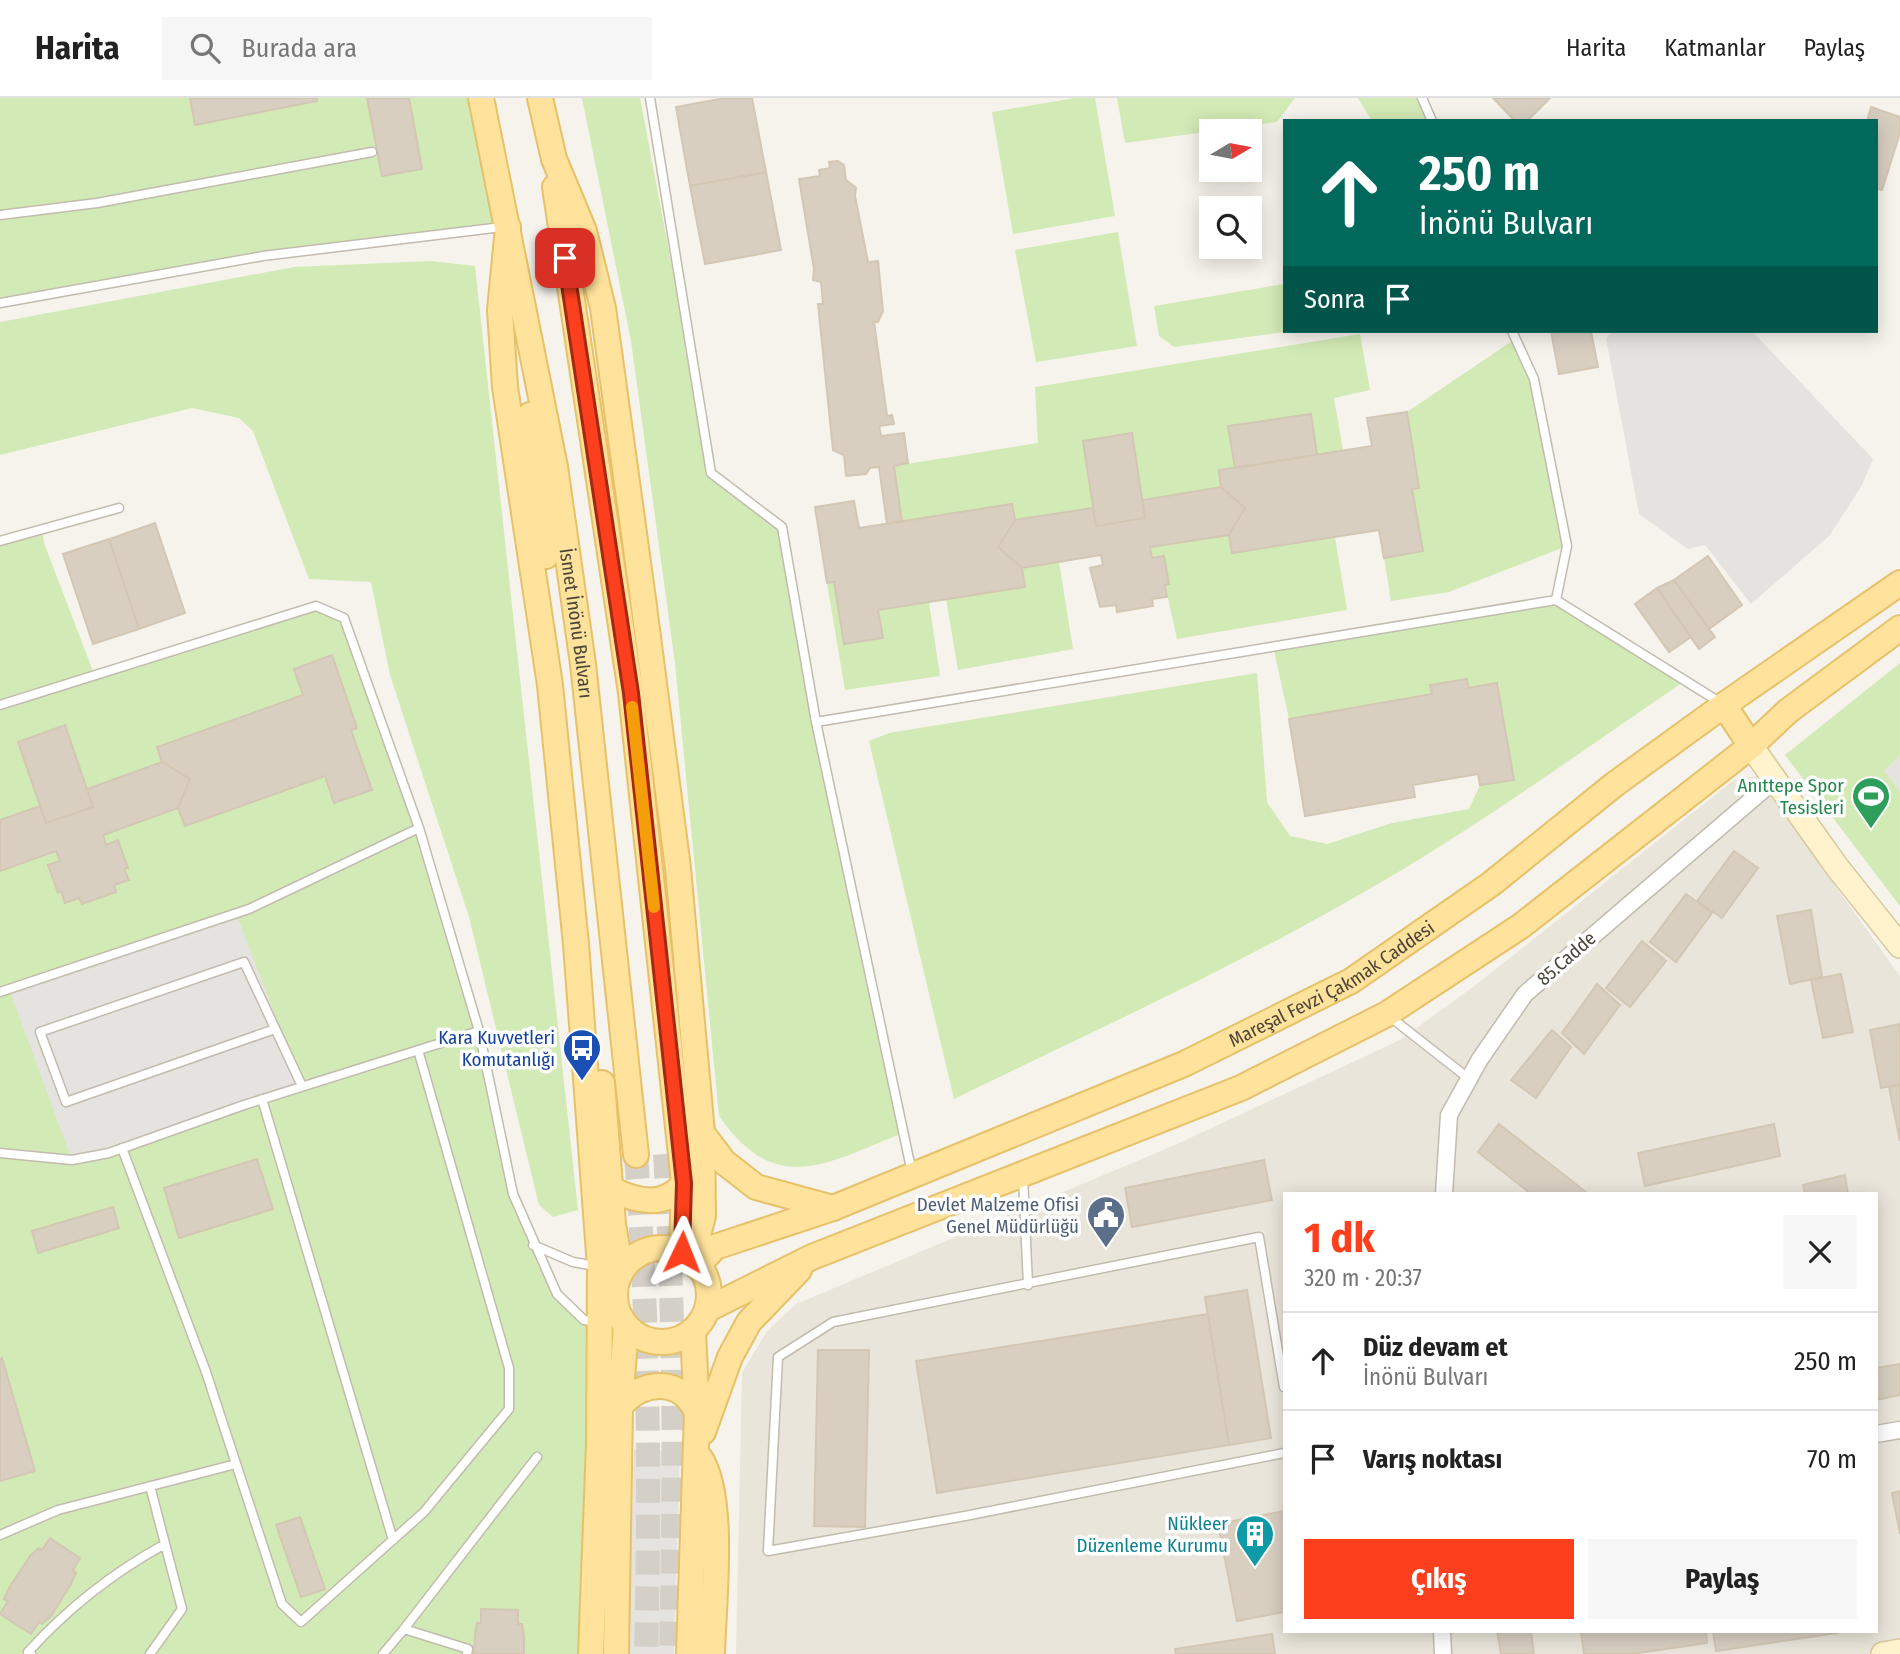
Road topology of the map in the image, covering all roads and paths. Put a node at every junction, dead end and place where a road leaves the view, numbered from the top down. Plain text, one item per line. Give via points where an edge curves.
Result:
1 (481, 98) edge
2 (540, 98) edge
3 (650, 98) edge
4 (1422, 98) edge
5 (1431, 119) edge
6 (372, 152) dead end
7 (554, 159) junction
8 (0, 215) edge
9 (508, 227) junction
10 (0, 303) edge
11 (1513, 333) edge
12 (599, 488) junction
13 (119, 508) dead end
14 (0, 541) edge
15 (1900, 583) edge
16 (1556, 600) junction
17 (1900, 628) edge
18 (0, 705) edge
19 (1724, 705) junction
20 (816, 722) junction
21 (1751, 746) junction
22 (1776, 779) junction
23 (419, 828) junction
24 (1900, 946) edge
25 (0, 992) edge
26 (1387, 1014) junction
27 (275, 1029) junction
28 (479, 1031) junction
29 (418, 1049) junction
30 (1468, 1078) junction
31 (302, 1086) junction
32 (262, 1099) junction
33 (702, 1133) junction
34 (122, 1148) junction
35 (0, 1153) edge
36 (665, 1154) tunnel mouth
37 (636, 1155) tunnel mouth
38 (1023, 1174) junction
39 (913, 1176) junction
40 (684, 1183) junction
41 (613, 1190) junction
42 (1444, 1192) edge
43 (833, 1208) junction
44 (533, 1245) junction
45 (812, 1256) junction
46 (690, 1259) junction
47 (613, 1272) junction
48 (1028, 1285) junction
49 (708, 1309) junction
50 (616, 1322) junction
51 (693, 1331) junction
52 (1280, 1335) edge
53 (1283, 1374) edge
54 (620, 1407) junction
55 (697, 1413) junction
56 (1900, 1430) edge
57 (1878, 1434) edge
58 (695, 1452) junction
59 (1283, 1453) edge
60 (537, 1457) dead end
61 (236, 1464) junction
62 (150, 1486) junction
63 (0, 1535) edge
64 (393, 1540) junction
65 (165, 1544) junction
66 (404, 1629) junction
67 (1442, 1633) edge
68 (1900, 1651) edge
69 (31, 1654) edge
70 (150, 1654) edge
71 (383, 1654) edge
72 (467, 1654) edge
73 (591, 1654) edge
74 (616, 1654) edge
75 (689, 1654) edge
76 (712, 1654) edge
77 (1443, 1654) edge
78 (1883, 1654) edge

1 - 9 main road, İsmet İnönü Bulvarı
2 - 7 main road
3 - 20 lane via 711,473 782,527
4 - 5 lane
6 - 8 lane via 97,203
7 - 12 main road
7 - 33 main road via 584,231 603,308 678,868
9 - 10 lane via 263,256
9 - 37 main road, İsmet İnönü Bulvarı via 555,467 583,664
9 - 41 main road via 584,878
9 - 47 main road via 500,310 505,387 551,698
11 - 16 lane via 1534,379 1567,547
12 - 36 main road, İsmet İnönü Bulvarı via 613,677
12 - 40 main road via 631,693
13 - 14 lane
15 - 19 main road, Mareşal Fevzi Çakmak Caddesi
16 - 19 lane
16 - 20 lane
17 - 21 main road via 1788,711
18 - 23 lane via 316,606 344,618
19 - 21 main road
19 - 39 main road, Mareşal Fevzi Çakmak Caddesi via 1615,784 1491,884 1351,981 1184,1064
20 - 39 lane
21 - 22 street
21 - 26 main road via 1521,926
22 - 24 street
22 - 30 street, 85.Cadde via 1525,993
23 - 25 lane via 249,909
23 - 28 lane
26 - 30 lane
26 - 38 main road via 1241,1088
27 - 27 lane via 244,962 40,1032 66,1102
27 - 31 lane
28 - 29 lane
28 - 44 lane via 513,1194
29 - 31 lane
29 - 64 lane via 509,1368 509,1409 424,1512
30 - 42 street, 85.Cadde via 1449,1115
31 - 32 lane
32 - 34 lane
32 - 64 lane
33 - 43 main road via 724,1162 756,1187
33 - 46 main road via 703,1216
34 - 35 lane via 72,1160
34 - 61 lane
38 - 45 main road
38 - 48 lane
39 - 43 main road, Mareşal Fevzi Çakmak Caddesi
40 - 41 main road via 676,1194 656,1200 630,1198
40 - 46 main road
41 - 47 main road
43 - 46 main road, Mareşal Fevzi Çakmak Caddesi via 734,1239
44 - 47 lane
44 - 50 lane via 557,1294 584,1320
45 - 49 main road
45 - 58 main road via 749,1322 730,1357
46 - 47 main road via 669,1248 642,1252
46 - 49 main road via 709,1288
47 - 50 main road
48 - 52 lane via 1259,1237
48 - 59 lane via 833,1322 778,1357 768,1551
49 - 51 main road
50 - 51 main road via 638,1336 666,1342
50 - 54 main road
50 - 73 main road via 599,1444
51 - 55 main road
52 - 53 lane
54 - 55 main road via 628,1397 660,1384 672,1385 688,1396
54 - 74 main road
55 - 58 main road
56 - 57 street
58 - 75 main road
58 - 76 main road via 713,1493
60 - 66 lane
61 - 62 lane
61 - 64 lane via 282,1604 301,1622
62 - 63 lane via 58,1510
62 - 65 lane
65 - 69 lane via 119,1569 46,1632 28,1652
65 - 70 lane via 183,1609
66 - 71 lane
66 - 72 lane via 468,1648
67 - 77 street
68 - 78 street

